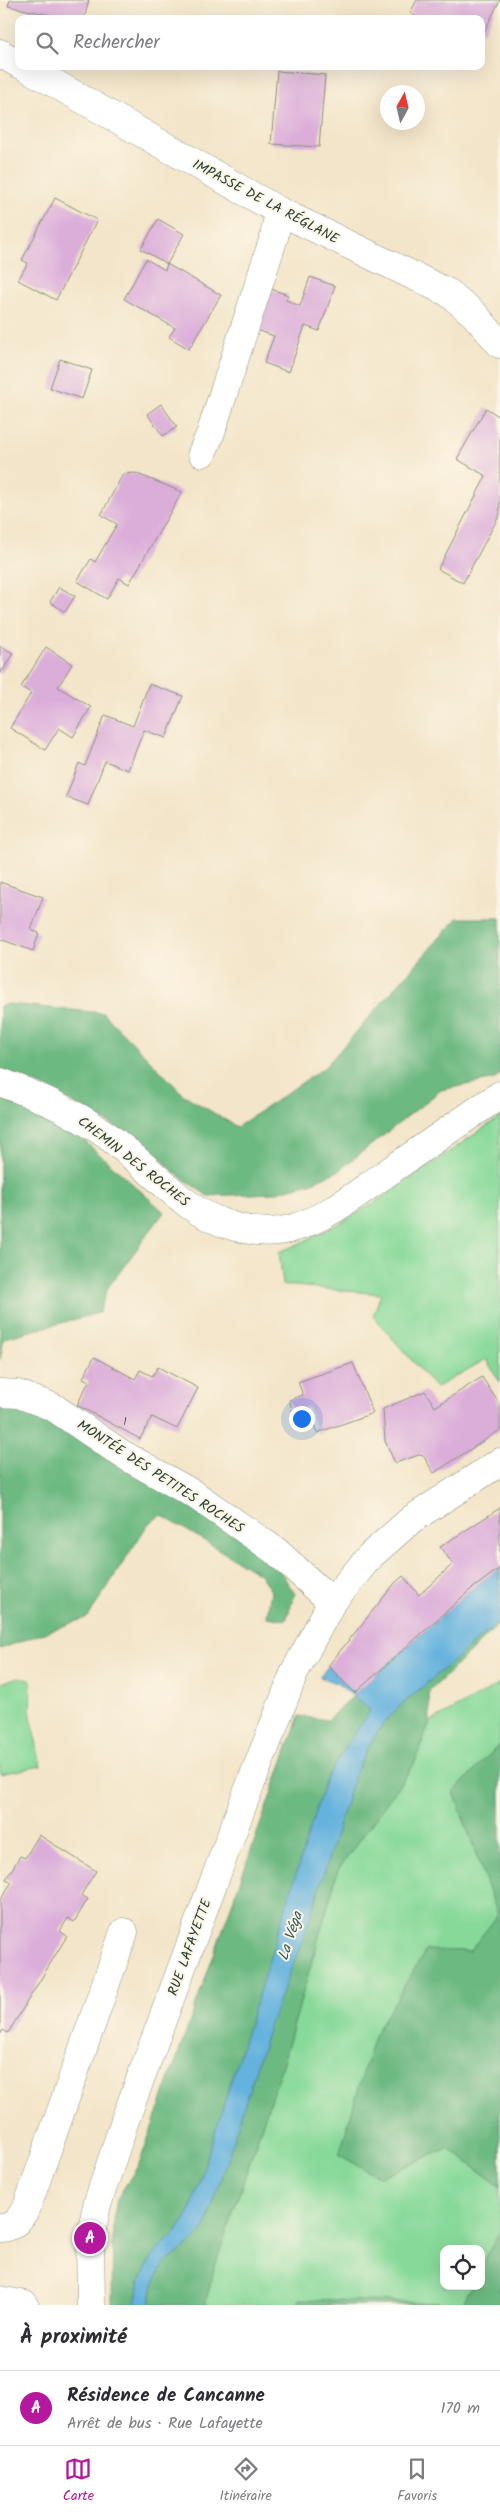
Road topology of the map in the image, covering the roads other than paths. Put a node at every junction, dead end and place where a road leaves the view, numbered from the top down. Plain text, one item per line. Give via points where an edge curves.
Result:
1 (0, 53) edge
2 (15, 62) edge
3 (31, 70) edge
4 (279, 211) junction
5 (500, 344) edge
6 (202, 453) dead end
7 (0, 1082) edge
8 (500, 1095) edge
9 (0, 1393) edge
10 (500, 1462) edge
11 (332, 1602) junction
12 (124, 1932) dead end
13 (0, 2228) edge
14 (0, 2300) edge
15 (25, 2305) edge
16 (91, 2305) edge

1 - 2 street
3 - 4 street, IMPASSE DE LA RÉGLANE
4 - 5 street, IMPASSE DE LA RÉGLANE via 449,293 474,314
4 - 6 street via 250,313
7 - 8 street, CHEMIN DES ROCHES via 44,1098 77,1116 201,1212 224,1223 269,1232 293,1229 331,1212
9 - 11 street, MONTÉE DES PETITES ROCHES via 18,1394 53,1407 122,1454 195,1495 277,1552
10 - 11 street, RUE LAFAYETTE via 412,1519 370,1556
11 - 16 street, RUE LAFAYETTE via 295,1671 125,2120 97,2205 90,2238
12 - 13 street via 27,2207 18,2222
14 - 15 street

